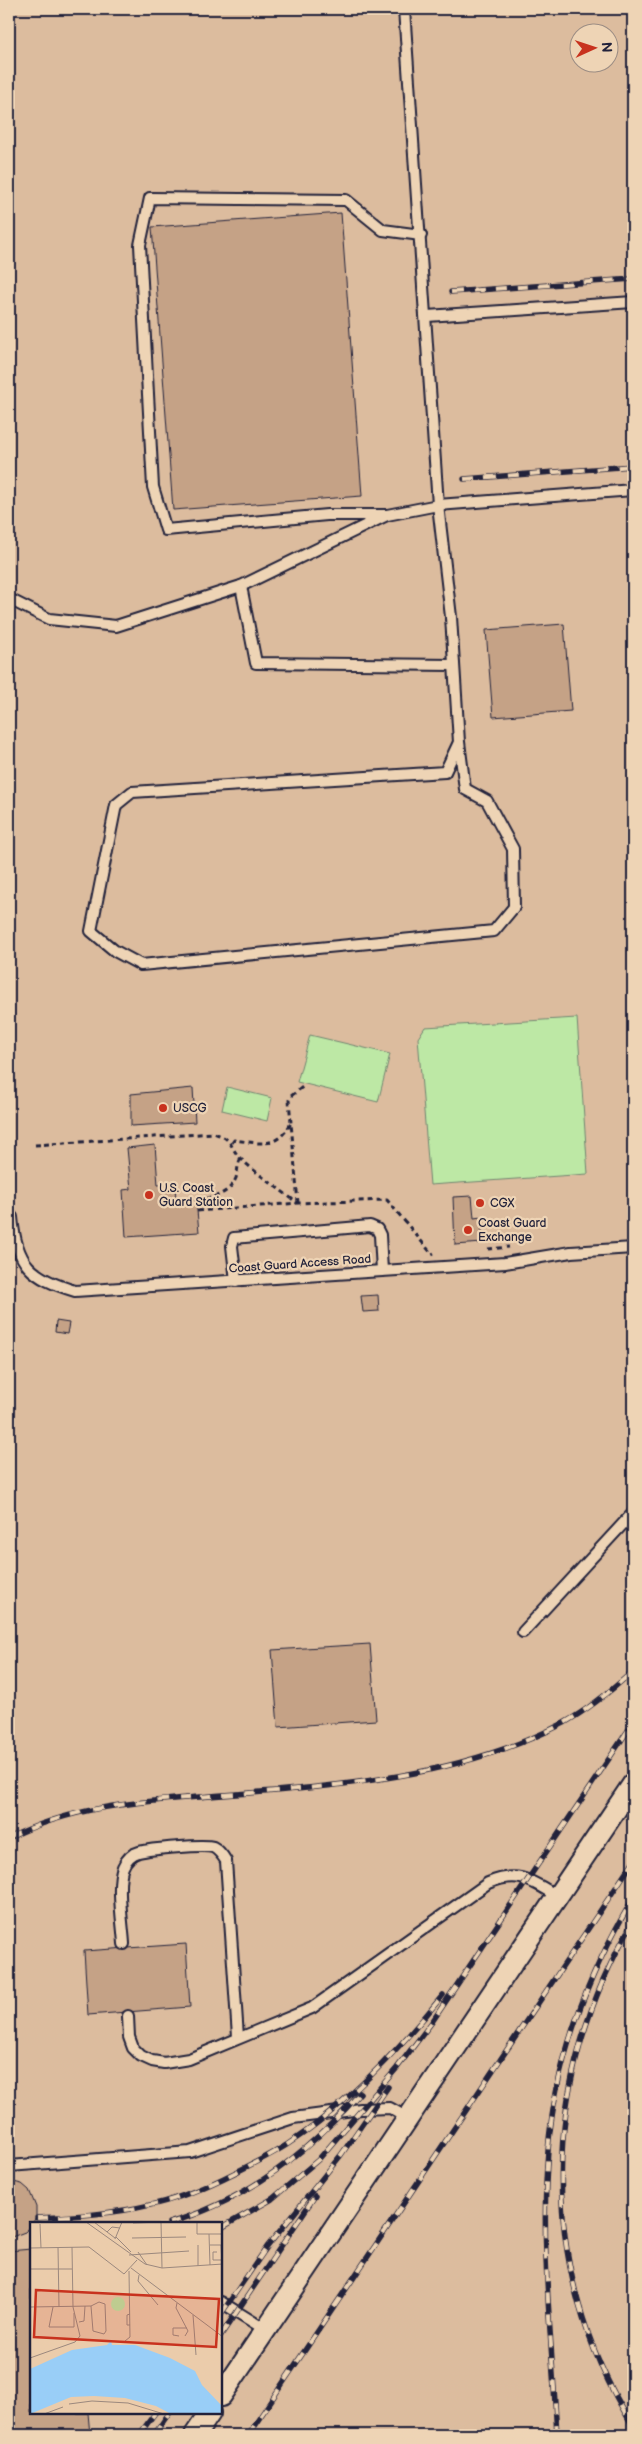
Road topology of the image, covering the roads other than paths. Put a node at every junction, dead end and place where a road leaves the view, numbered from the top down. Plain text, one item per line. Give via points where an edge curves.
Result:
1 (404, 9) edge
2 (421, 235) junction
3 (633, 302) edge
4 (426, 316) junction
5 (633, 490) edge
6 (438, 505) junction
7 (387, 514) junction
8 (241, 586) junction
9 (9, 599) edge
10 (454, 665) junction
11 (459, 742) junction
12 (12, 1217) dead end
13 (633, 1248) edge
14 (382, 1272) junction
15 (236, 1281) junction
16 (633, 1513) edge
17 (523, 1632) dead end
18 (633, 1784) edge
19 (557, 1896) junction
20 (124, 1944) dead end
21 (128, 2016) dead end
22 (238, 2037) junction
23 (408, 2118) junction
24 (9, 2166) edge
25 (222, 2303) edge
26 (266, 2330) junction
27 (222, 2395) edge
28 (209, 2414) edge
29 (195, 2435) edge

1 - 2 lane
2 - 4 lane
2 - 7 lane via 383,230 346,200 150,198 140,245 153,487 166,530 327,515
3 - 4 lane
4 - 6 lane
5 - 6 lane
6 - 7 lane
6 - 10 lane via 452,617
7 - 8 lane
8 - 9 lane via 116,626 49,619
8 - 10 lane via 256,663
10 - 11 lane
11 - 11 lane via 465,789 487,801 513,849 514,907 494,931 141,965 115,951 91,931 116,805 132,792 445,772
12 - 15 lane, Coast Guard Access Road via 14,1242 29,1269 50,1284 75,1291
13 - 14 lane, Coast Guard Access Road via 572,1252 505,1264
14 - 15 lane, Coast Guard Access Road
14 - 15 lane via 380,1235 370,1226 234,1238
16 - 17 lane
18 - 19 street
19 - 22 lane via 528,1878 503,1878 488,1883 312,2008
19 - 23 street
20 - 22 lane via 120,1880 122,1868 129,1857 139,1852 201,1846 213,1847 221,1853 226,1861
21 - 22 lane via 133,2048 152,2061 189,2059
23 - 24 lane via 390,2108 361,2109 294,2118 190,2152
23 - 26 street
25 - 26 lane
26 - 27 street
28 - 29 street

